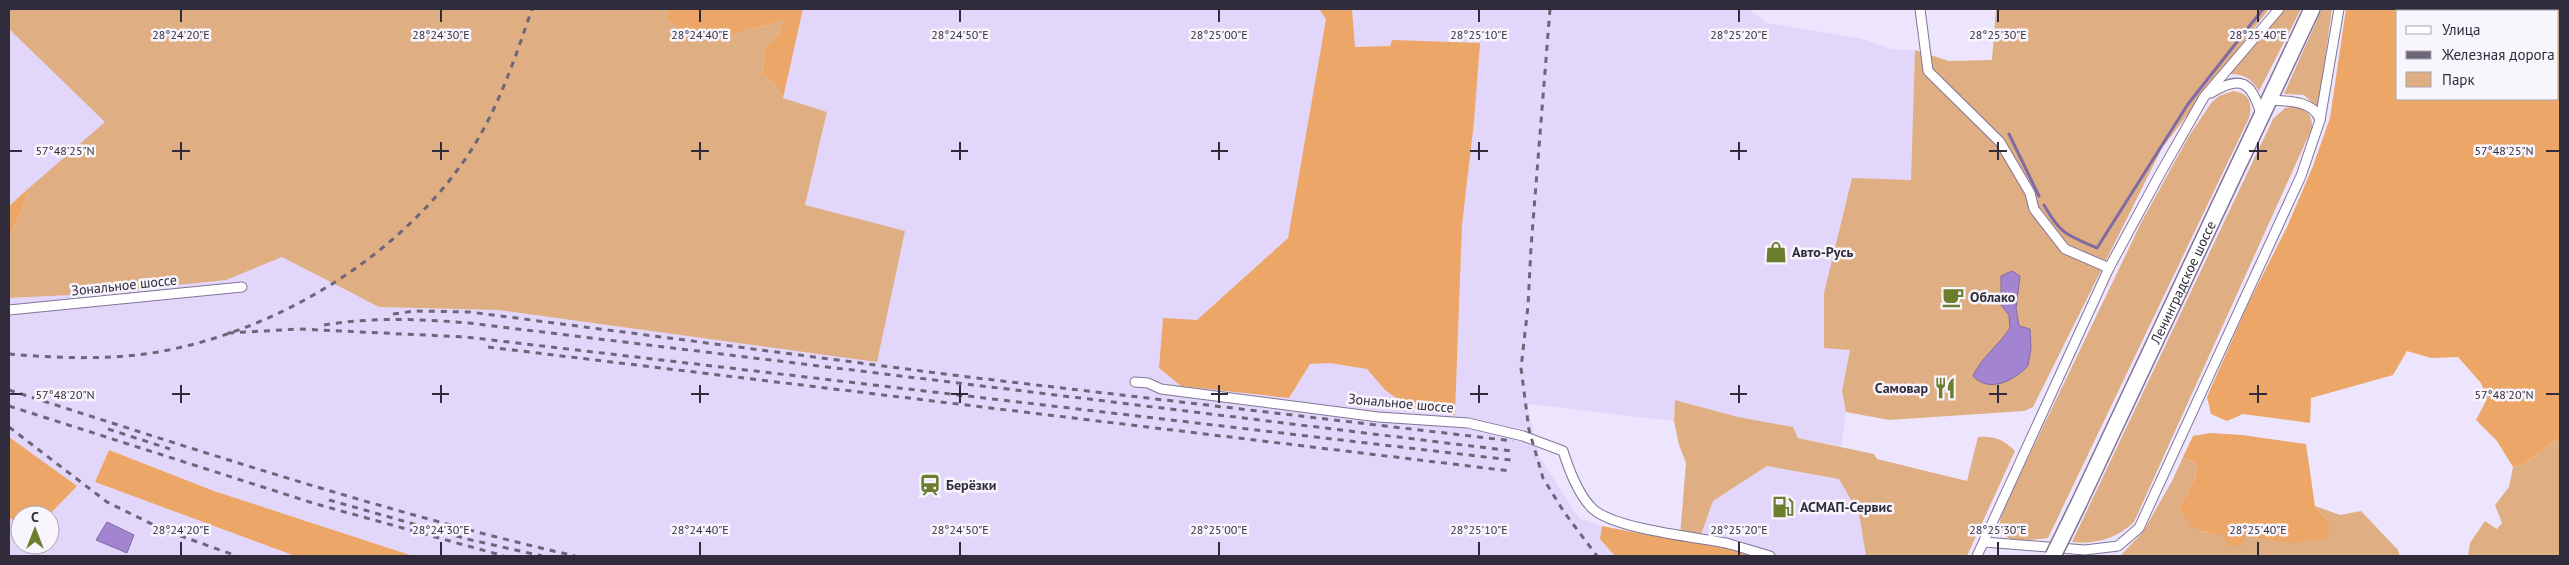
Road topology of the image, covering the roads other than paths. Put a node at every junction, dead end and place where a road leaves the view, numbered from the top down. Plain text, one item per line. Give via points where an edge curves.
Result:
1 (1920, 9) edge
2 (2279, 9) edge
3 (2312, 9) edge
4 (2339, 9) edge
5 (2204, 97) junction
6 (2269, 100) junction
7 (2262, 116) junction
8 (2320, 120) junction
9 (2109, 268) junction
10 (242, 287) dead end
11 (9, 310) edge
12 (1135, 382) dead end
13 (1984, 542) junction
14 (2087, 553) edge
15 (1770, 556) edge
16 (1977, 556) edge
17 (2053, 556) edge

1 - 9 street via 1928,71 2000,142 2030,193 2034,209 2065,249
2 - 5 street
3 - 6 highway, Ленинградское шоссе
4 - 8 street
5 - 7 street via 2228,83 2239,83 2256,95
5 - 9 street
6 - 7 highway, Ленинградское шоссе
6 - 8 street via 2290,100 2307,105 2319,115
7 - 17 highway, Ленинградское шоссе, bridge
8 - 14 street via 2300,176 2139,528 2118,546
9 - 13 street
10 - 11 street, Зональное шоссе
12 - 15 street, Зональное шоссе via 1170,390 1378,417 1468,422 1523,436 1563,451 1568,468 1584,496 1593,509 1606,517
13 - 14 street
13 - 16 street

